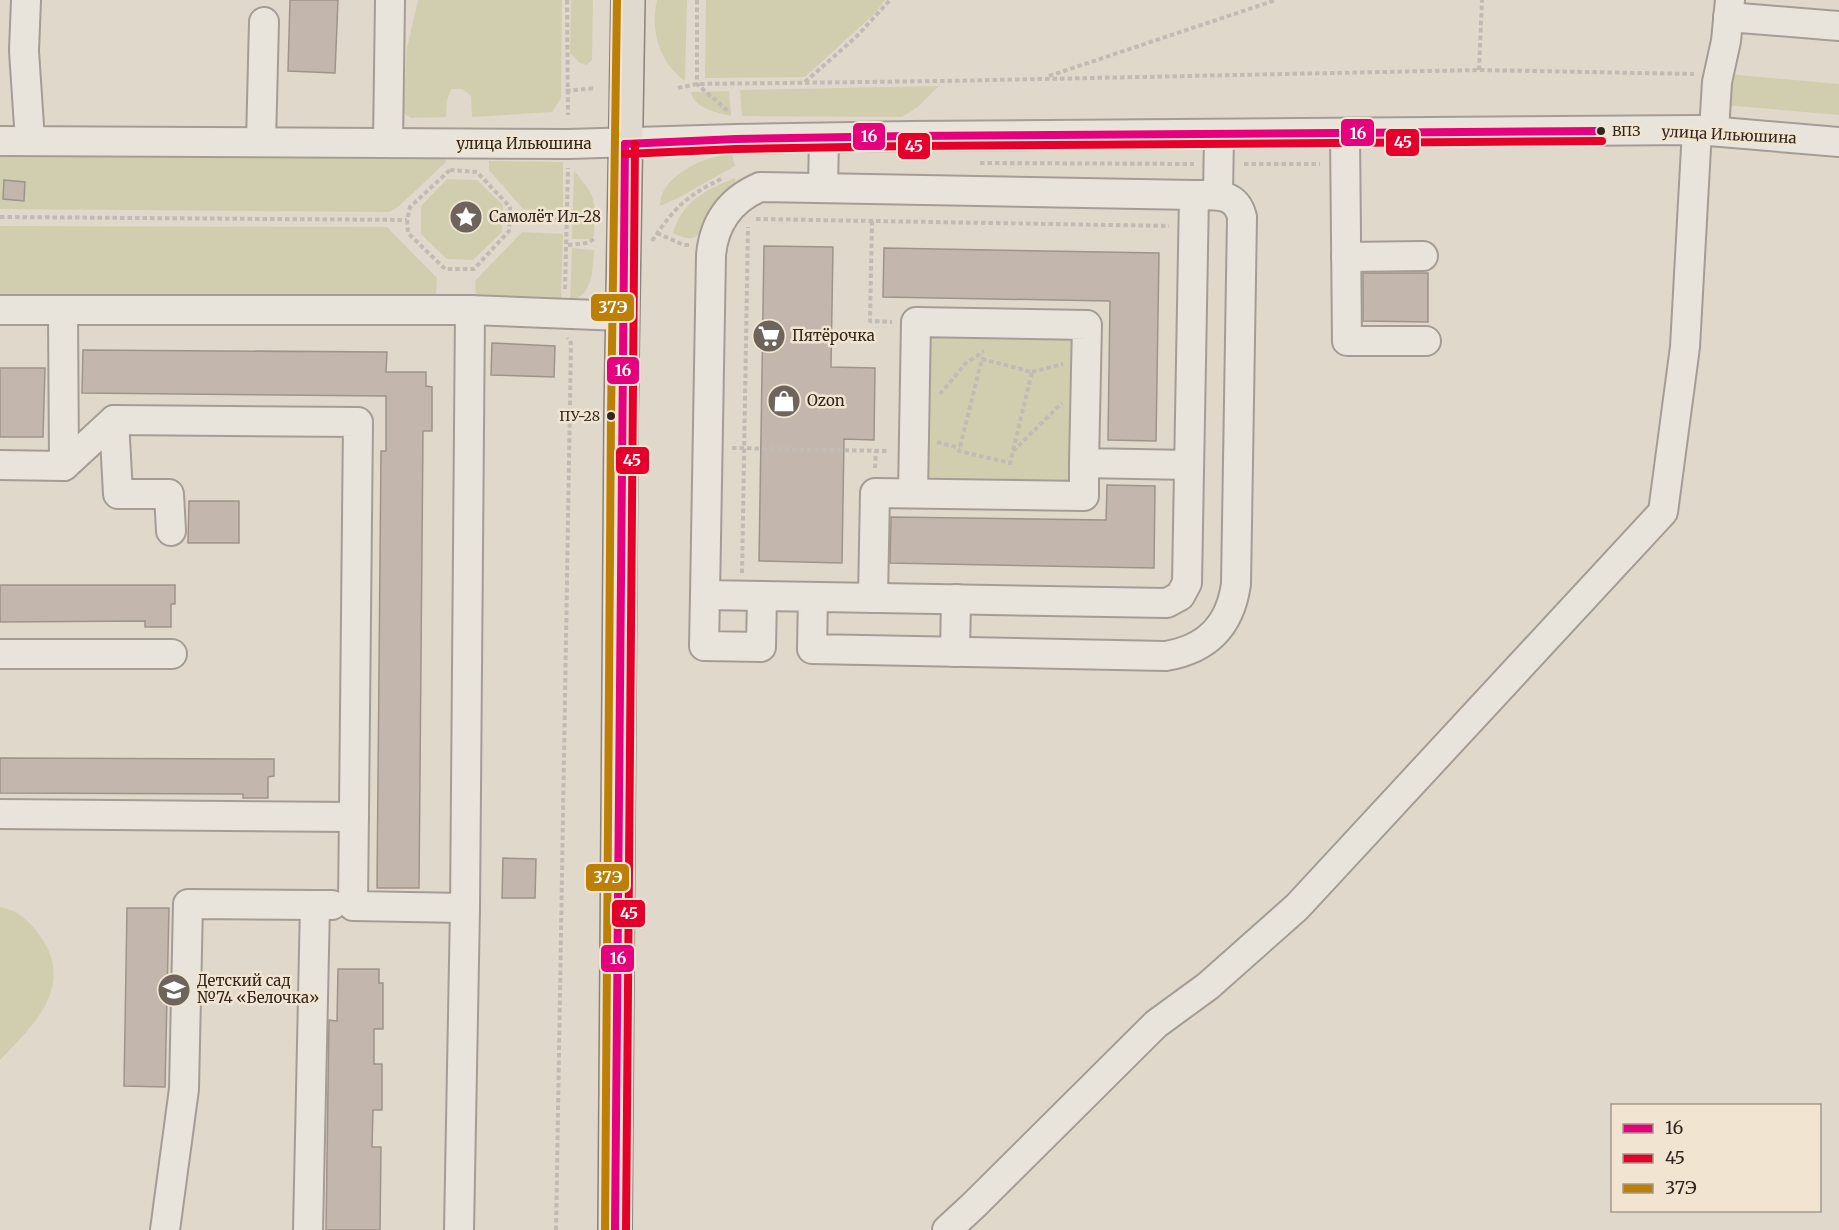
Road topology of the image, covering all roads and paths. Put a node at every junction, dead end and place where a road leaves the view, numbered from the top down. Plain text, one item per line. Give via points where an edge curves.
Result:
1 (26, 0) edge
2 (390, 0) edge
3 (567, 0) edge
4 (627, 0) edge
5 (697, 0) edge
6 (890, 0) edge
7 (1275, 0) edge
8 (1482, 0) edge
9 (1729, 8) edge
10 (264, 22) dead end
11 (1839, 26) edge
12 (1479, 70) junction
13 (1719, 75) junction
14 (1043, 78) junction
15 (804, 82) junction
16 (697, 84) junction
17 (595, 87) dead end
18 (678, 88) dead end
19 (566, 91) junction
20 (568, 114) dead end
21 (736, 118) dead end
22 (1706, 131) junction
23 (1345, 133) junction
24 (1220, 134) junction
25 (824, 138) junction
26 (0, 141) edge
27 (30, 141) junction
28 (261, 142) junction
29 (1839, 142) edge
30 (388, 143) junction
31 (625, 144) junction
32 (568, 166) dead end
33 (823, 188) junction
34 (1206, 195) junction
35 (0, 217) edge
36 (510, 217) junction
37 (407, 220) junction
38 (568, 220) junction
39 (872, 221) junction
40 (1193, 226) junction
41 (657, 233) dead end
42 (595, 238) dead end
43 (568, 245) junction
44 (684, 245) dead end
45 (1423, 256) dead end
46 (1346, 257) junction
47 (0, 310) edge
48 (470, 310) junction
49 (63, 311) junction
50 (564, 314) junction
51 (622, 316) junction
52 (916, 322) junction
53 (1426, 341) dead end
54 (984, 351) dead end
55 (1086, 384) junction
56 (938, 396) dead end
57 (114, 420) junction
58 (744, 448) junction
59 (1013, 451) junction
60 (914, 452) junction
61 (1084, 463) junction
62 (0, 465) edge
63 (1189, 465) junction
64 (64, 466) junction
65 (913, 493) junction
66 (171, 531) dead end
67 (705, 595) junction
68 (752, 596) junction
69 (813, 597) junction
70 (873, 598) junction
71 (956, 599) junction
72 (955, 652) junction
73 (0, 654) edge
74 (172, 654) dead end
75 (0, 814) edge
76 (354, 817) junction
77 (315, 905) junction
78 (353, 906) junction
79 (465, 908) junction
80 (165, 1230) edge
81 (308, 1230) edge
82 (459, 1230) edge
83 (555, 1230) edge
84 (615, 1230) edge
85 (947, 1230) edge

1 - 27 street via 24,51
2 - 30 street
3 - 19 path
4 - 31 main road
5 - 16 path
6 - 15 path via 855,38
7 - 14 path
8 - 12 path
9 - 11 street
9 - 13 street
10 - 28 street
12 - 13 path
12 - 14 path
13 - 22 street
14 - 15 path
15 - 16 path
16 - 18 path
16 - 21 path
17 - 19 path
19 - 20 path
22 - 23 street, улица Ильюшина
22 - 29 street, улица Ильюшина
22 - 85 street via 1685,347 1663,512 1297,907 1208,986 1156,1023
23 - 24 street, улица Ильюшина
23 - 46 street
24 - 25 street, улица Ильюшина
24 - 34 street
25 - 31 street, улица Ильюшина
25 - 33 street
26 - 27 street, улица Ильюшина
27 - 28 street, улица Ильюшина
28 - 30 street, улица Ильюшина
30 - 31 street, улица Ильюшина
31 - 51 main road
32 - 38 path
33 - 34 street
33 - 67 street via 760,187 739,198 723,216 714,235
34 - 40 street
34 - 72 street via 1231,199 1242,218 1236,584 1222,624 1192,649 1166,656
35 - 37 path
36 - 37 path via 510,207 477,172 450,170 410,207
36 - 37 path via 509,231 474,269 445,268 408,233
36 - 38 path
38 - 43 path
39 - 40 path
39 - 52 path via 870,321
39 - 58 path via 748,219
40 - 63 street
41 - 44 path
42 - 43 path via 588,243
43 - 50 path
45 - 46 street
46 - 53 street via 1347,341
47 - 49 street
48 - 49 street
48 - 50 street
48 - 79 street
49 - 64 street
50 - 51 street
50 - 83 path via 564,332 571,343
51 - 84 main road
52 - 55 street via 1087,325
52 - 60 street
54 - 56 path via 965,364
55 - 59 path
55 - 61 street
57 - 64 street
57 - 66 street via 118,494 169,494
57 - 76 street via 358,422
58 - 60 path
58 - 68 path
59 - 59 path via 1010,463 959,450 982,359 1032,372
60 - 65 street
61 - 63 street
61 - 65 street via 1084,496
62 - 64 street
63 - 71 street via 1187,583 1174,600 1167,603
65 - 70 street via 875,493
67 - 68 street
67 - 68 street via 704,646 761,647
68 - 69 street
69 - 70 street
69 - 72 street via 812,649
70 - 71 street
71 - 72 street
73 - 74 street
75 - 76 street
76 - 78 street
77 - 78 street
77 - 80 street via 188,904 184,1089
77 - 81 street
78 - 79 street
79 - 82 street

